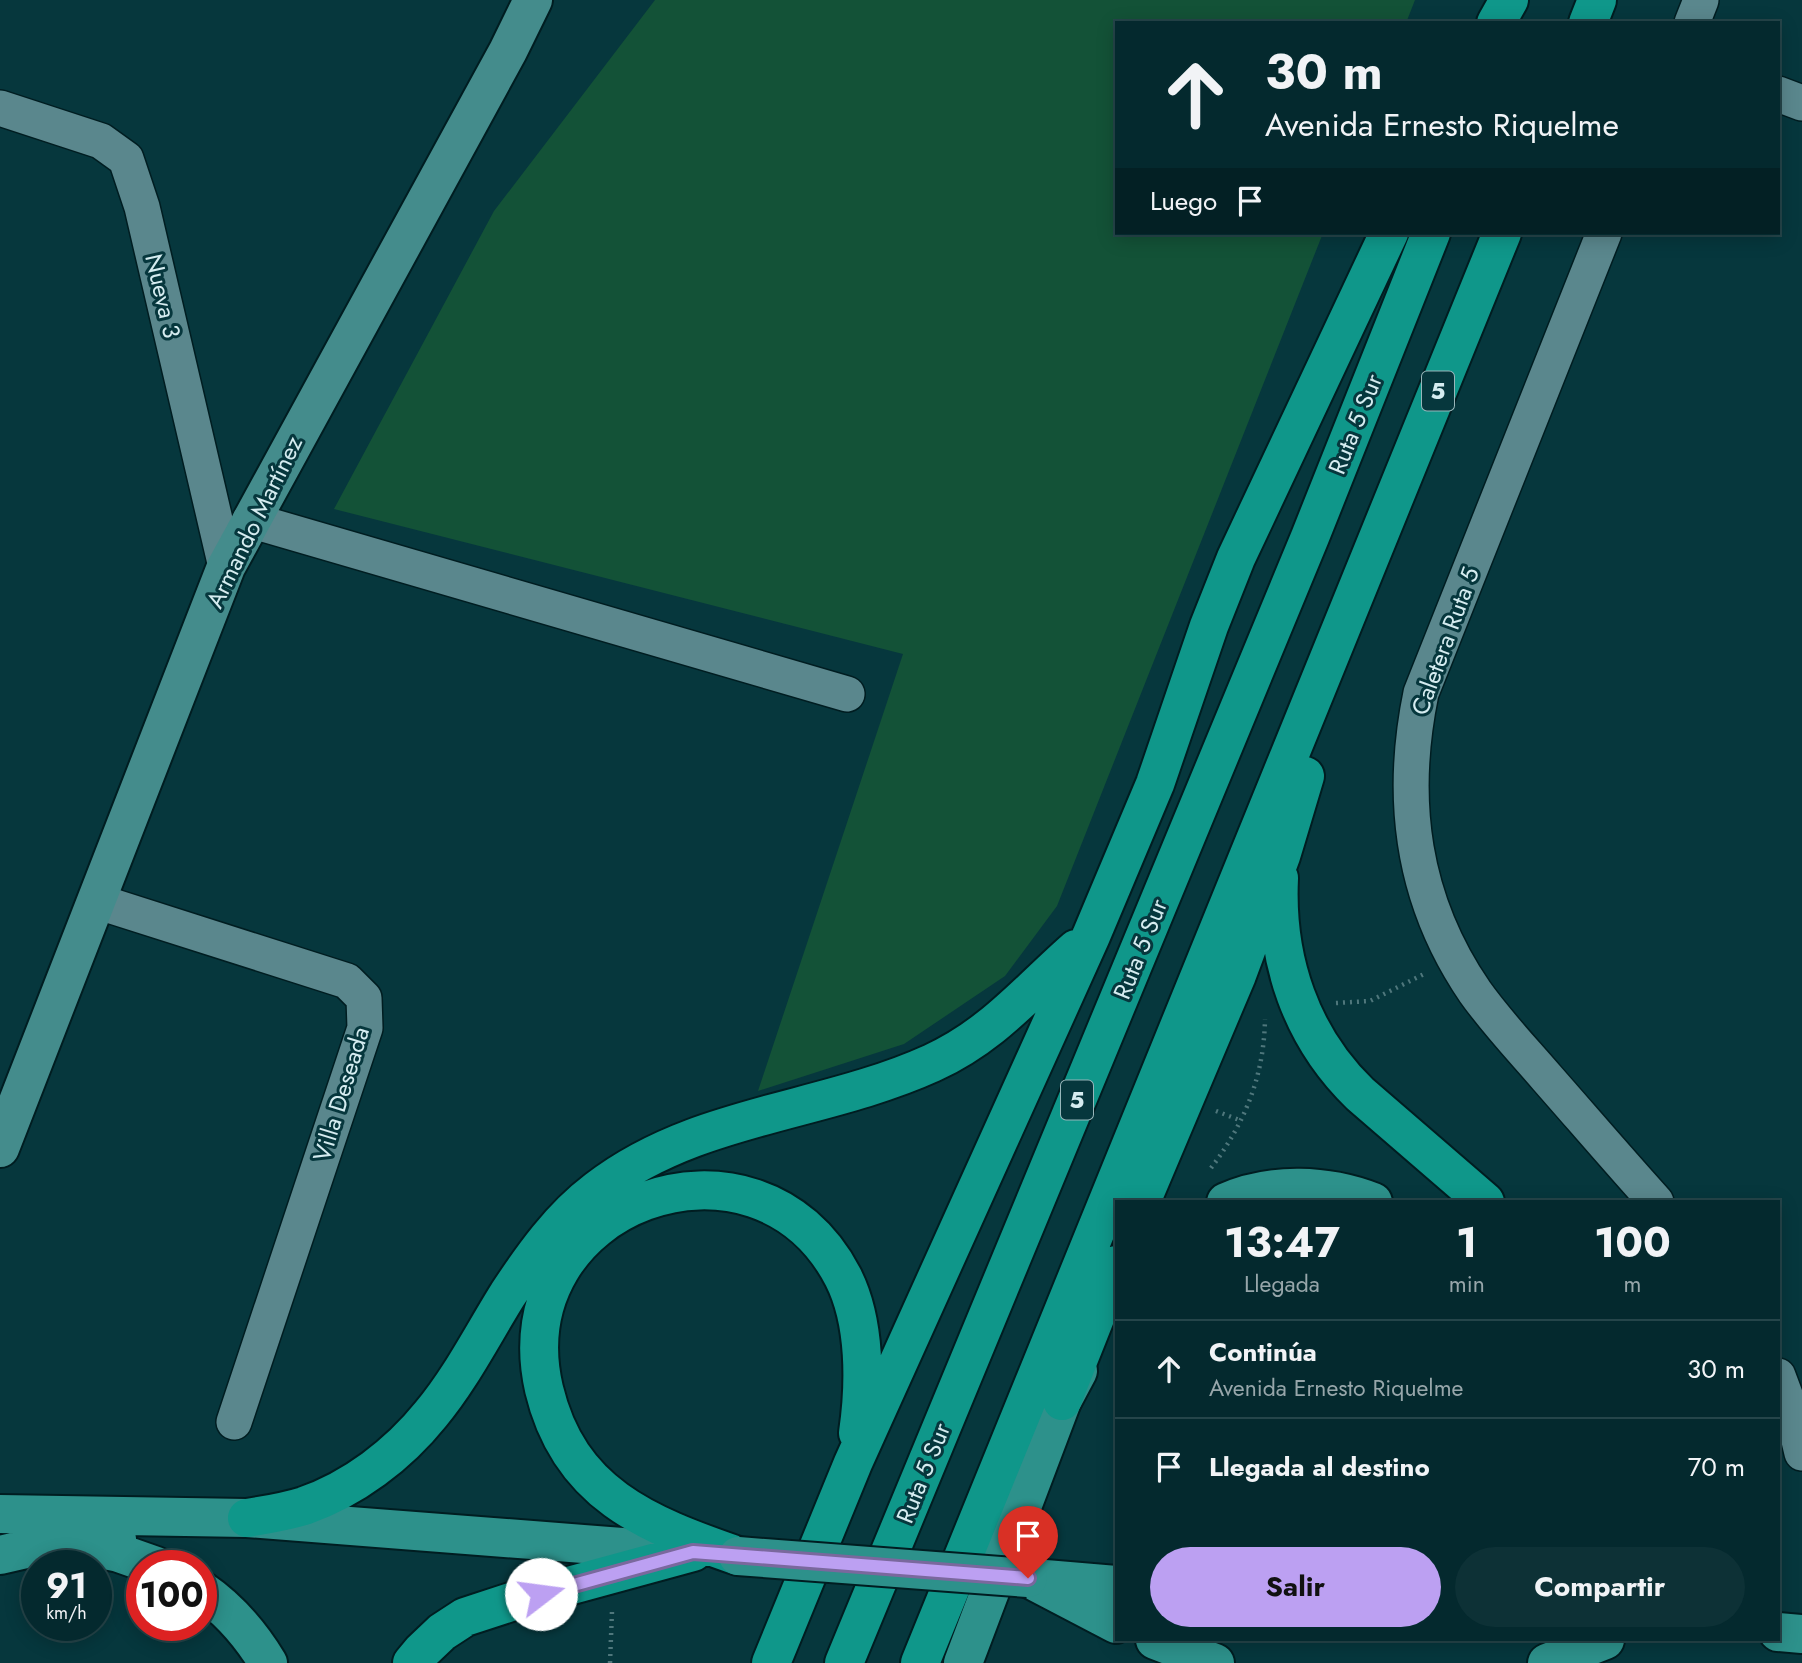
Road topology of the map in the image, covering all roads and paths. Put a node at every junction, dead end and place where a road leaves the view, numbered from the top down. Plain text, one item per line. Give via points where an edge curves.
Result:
1 (533, 0) edge
2 (1509, 0) edge
3 (1524, 0) edge
4 (1597, 0) edge
5 (1701, 0) edge
6 (1497, 21) edge
7 (1516, 21) edge
8 (1589, 21) edge
9 (1693, 21) edge
10 (1780, 95) edge
11 (1802, 103) edge
12 (0, 108) edge
13 (1388, 235) edge
14 (1430, 235) edge
15 (1501, 235) edge
16 (1603, 235) edge
17 (250, 520) junction
18 (1373, 550) junction
19 (226, 568) junction
20 (848, 694) dead end
21 (1281, 856) junction
22 (96, 901) junction
23 (1091, 936) junction
24 (0, 1148) edge
25 (1143, 1200) edge
26 (1233, 1200) edge
27 (1365, 1200) edge
28 (1483, 1200) edge
29 (1654, 1200) edge
30 (1115, 1268) edge
31 (1115, 1304) edge
32 (1780, 1381) edge
33 (1062, 1401) junction
34 (234, 1422) dead end
35 (1802, 1453) edge
36 (853, 1463) junction
37 (0, 1514) edge
38 (247, 1518) junction
39 (52, 1542) junction
40 (693, 1552) junction
41 (0, 1555) edge
42 (126, 1555) edge
43 (738, 1556) junction
44 (613, 1574) junction
45 (1028, 1578) junction
46 (1115, 1585) edge
47 (217, 1603) edge
48 (1115, 1623) edge
49 (1780, 1632) edge
50 (1802, 1634) edge
51 (1158, 1641) edge
52 (1602, 1641) edge
53 (268, 1663) edge
54 (412, 1663) edge
55 (610, 1663) edge
56 (771, 1663) edge
57 (844, 1663) edge
58 (920, 1663) edge
59 (963, 1663) edge
60 (1215, 1663) edge
61 (1547, 1663) edge

1 - 17 main road, Armando Martínez
2 - 6 highway
3 - 7 highway
4 - 8 highway
5 - 9 street
10 - 11 street
12 - 19 street, Nueva 3 via 101,141 126,159 142,207
13 - 23 highway via 1236,558 1155,785
14 - 57 highway, Ruta 5 Sur / 5
15 - 18 highway, 5
16 - 29 street, Caletera Ruta 5 via 1421,693 1413,730 1410,808 1423,884 1454,959 1502,1025
17 - 19 main road, Armando Martínez
17 - 20 street
18 - 21 highway
18 - 58 highway, 5
19 - 22 main road, Armando Martínez
21 - 25 highway via 1237,975
21 - 28 highway via 1283,946 1298,1004 1315,1040 1352,1086
22 - 24 main road, Armando Martínez
22 - 34 street, Villa Deseada via 347,981 364,998 365,1028
23 - 36 highway
23 - 38 highway via 1008,1014 931,1063 850,1092 717,1128 617,1176 578,1206 543,1244 432,1413 406,1442 369,1472 328,1496 302,1507
26 - 27 main road via 1296,1187
30 - 33 highway
31 - 33 main road
32 - 35 street
33 - 59 main road
36 - 43 highway via 861,1394 854,1305 844,1279 813,1234 769,1205 721,1191 651,1198 592,1231 552,1286 540,1333 542,1381 560,1437 590,1477 645,1520
36 - 56 highway
37 - 38 main road
38 - 39 main road via 108,1540
38 - 40 main road
39 - 41 main road
39 - 42 main road
40 - 43 main road
40 - 44 highway
43 - 45 main road, bridge
44 - 54 highway via 465,1617 442,1632
44 - 55 path
45 - 46 main road
45 - 48 main road
47 - 53 main road via 246,1630
49 - 50 main road
51 - 60 main road
52 - 61 main road

